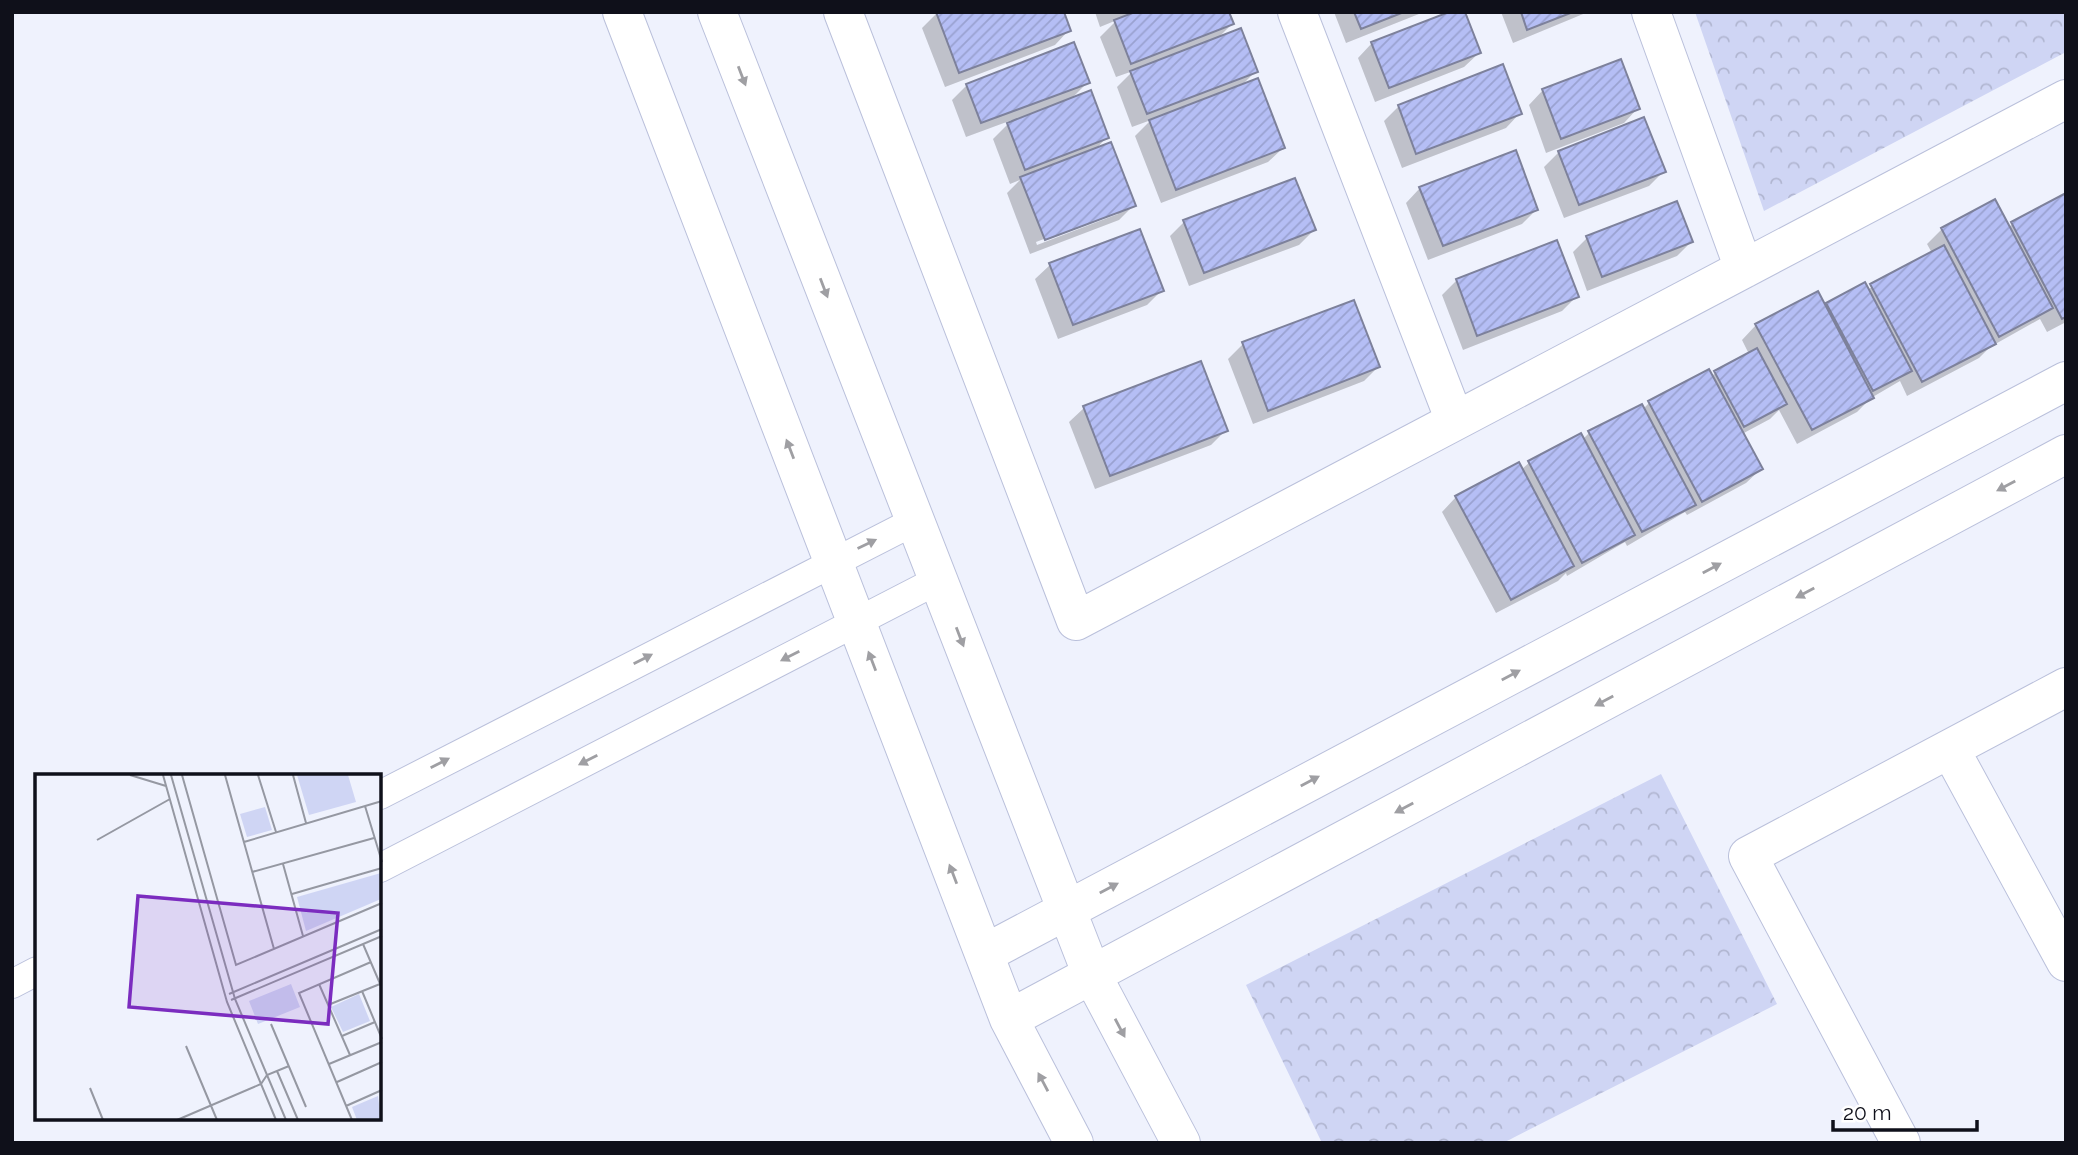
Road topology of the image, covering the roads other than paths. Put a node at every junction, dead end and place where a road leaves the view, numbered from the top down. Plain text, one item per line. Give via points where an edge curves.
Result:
1 (622, 12) edge
2 (717, 12) edge
3 (843, 12) edge
4 (1297, 12) edge
5 (1651, 12) edge
6 (2066, 99) edge
7 (1744, 269) junction
8 (2066, 380) edge
9 (1455, 421) junction
10 (2066, 454) edge
11 (915, 521) junction
12 (832, 561) junction
13 (938, 580) junction
14 (857, 622) junction
15 (2066, 687) edge
16 (1950, 749) junction
17 (382, 793) edge
18 (382, 867) edge
19 (1067, 910) junction
20 (984, 954) junction
21 (2065, 961) edge
22 (35, 972) edge
23 (1092, 975) junction
24 (12, 984) edge
25 (35, 993) edge
26 (12, 999) edge
27 (1009, 1019) junction
28 (1074, 1143) edge
29 (1181, 1143) edge
30 (1901, 1143) edge

12 -> 1 street
2 -> 11 street
3 - 9 street via 1076,621
4 - 9 street
5 - 7 street
6 - 7 street
7 - 9 street
19 -> 8 street
10 -> 23 street
12 -> 11 lane
11 - 13 street
12 - 14 street
17 -> 12 lane
13 - 14 lane
13 -> 19 street
14 -> 18 lane
20 -> 14 street
15 - 16 street
16 - 21 street
16 - 30 street via 1748,856
19 - 20 street
19 - 23 street
20 - 27 street
22 - 24 lane
23 - 27 street
23 -> 29 street
25 - 26 lane
28 -> 27 street

